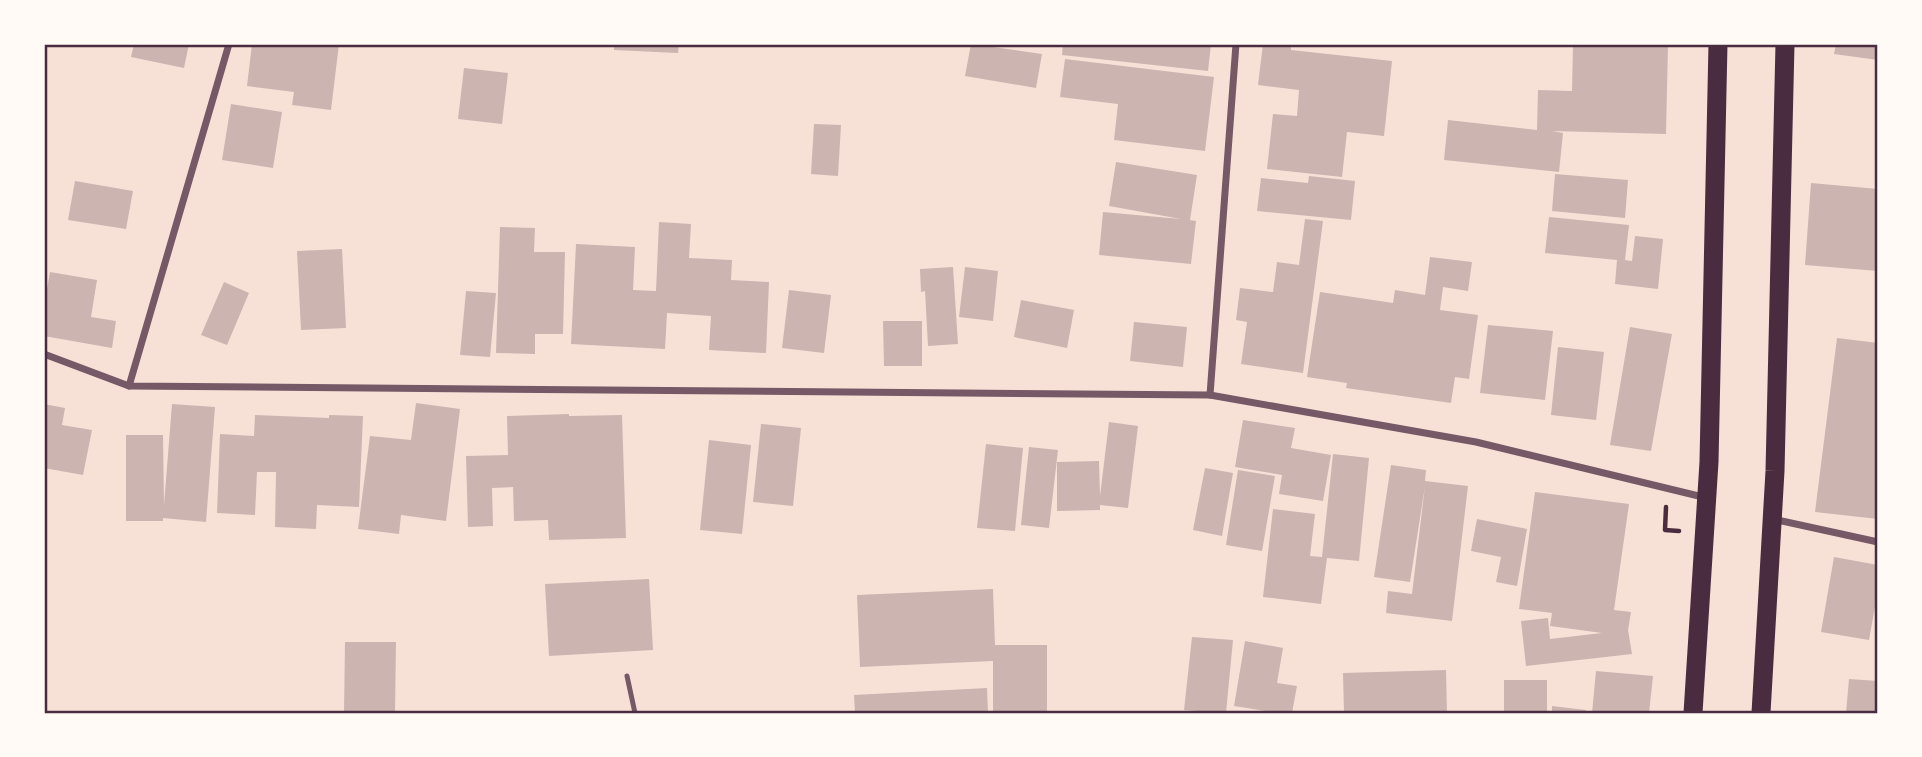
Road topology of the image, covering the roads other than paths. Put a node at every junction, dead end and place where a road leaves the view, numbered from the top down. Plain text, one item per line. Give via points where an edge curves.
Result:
1 (229, 44) edge
2 (1236, 44) edge
3 (1718, 44) edge
4 (1786, 44) edge
5 (44, 354) edge
6 (129, 386) junction
7 (1210, 396) junction
8 (1707, 498) junction
9 (1772, 519) junction
10 (1878, 542) edge
11 (627, 677) dead end
12 (635, 713) edge
13 (1693, 713) edge
14 (1761, 713) edge

1 - 6 street
2 - 7 street
3 - 8 highway
4 - 9 highway
5 - 6 street
6 - 7 street
7 - 8 street via 1476,442
8 - 13 highway
9 - 10 street
9 - 14 highway
11 - 12 lane

